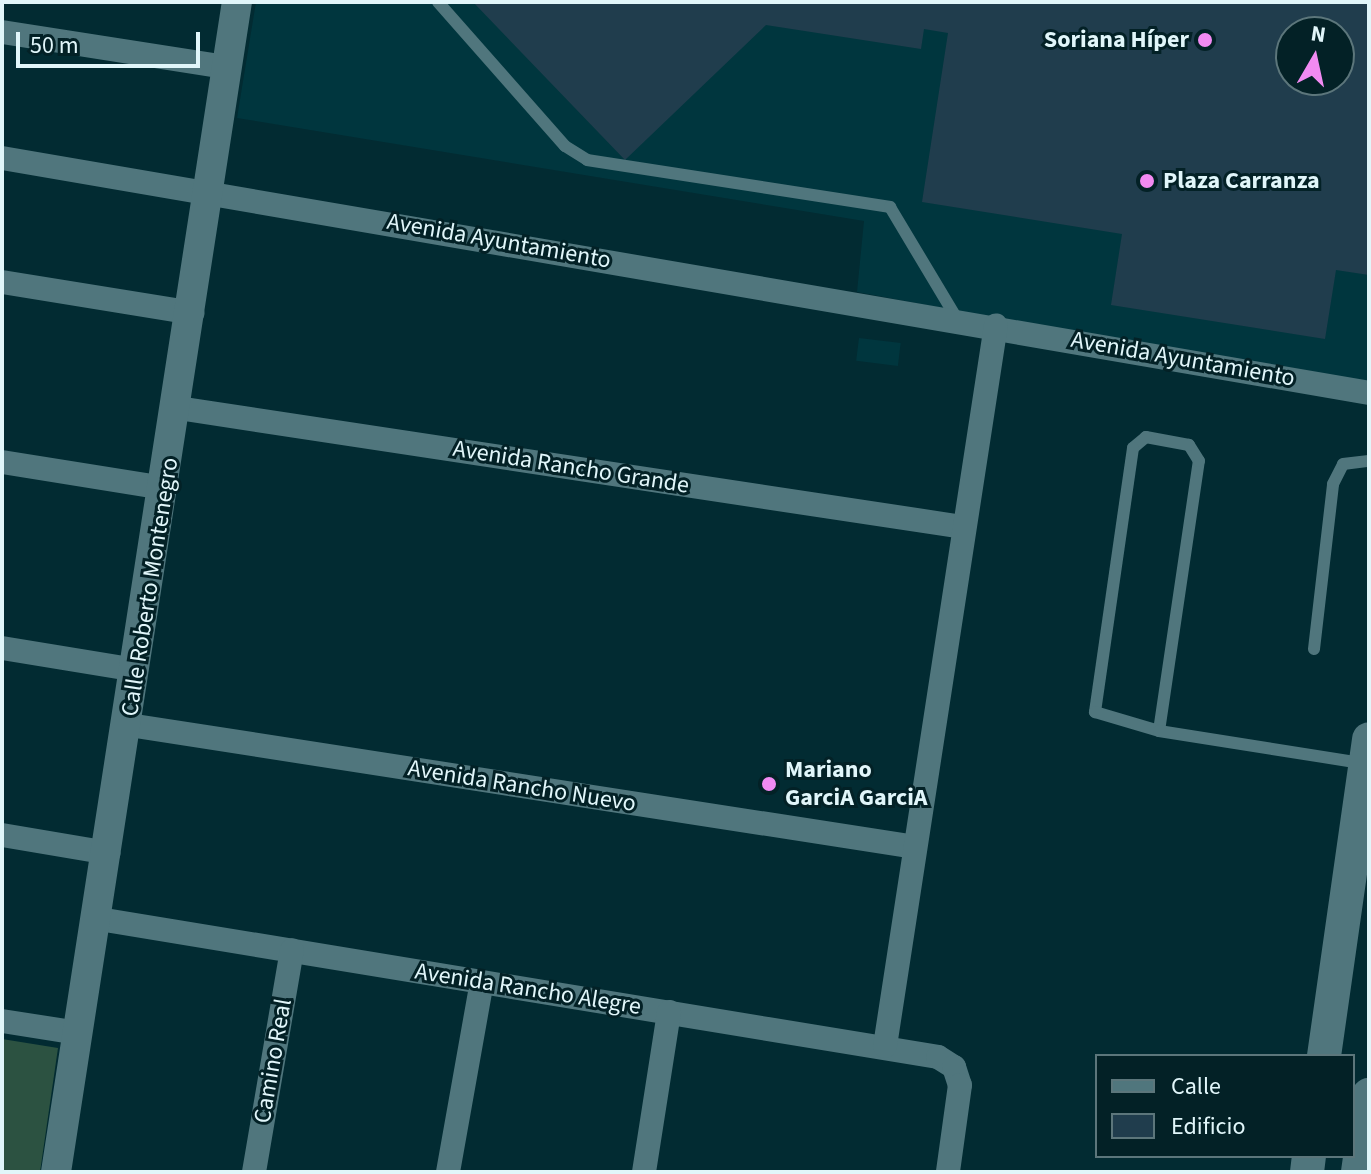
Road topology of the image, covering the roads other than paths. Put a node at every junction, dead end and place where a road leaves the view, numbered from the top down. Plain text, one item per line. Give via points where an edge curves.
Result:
1 (237, 2) edge
2 (438, 2) edge
3 (2, 32) edge
4 (226, 67) junction
5 (2, 158) edge
6 (212, 192) junction
7 (2, 282) edge
8 (193, 313) junction
9 (957, 319) junction
10 (996, 325) junction
11 (1369, 393) edge
12 (178, 408) junction
13 (1369, 461) edge
14 (2, 462) edge
15 (165, 488) junction
16 (963, 527) junction
17 (2, 648) edge
18 (1314, 649) dead end
19 (136, 670) junction
20 (129, 725) junction
21 (1159, 731) junction
22 (1368, 752) edge
23 (2, 835) edge
24 (915, 847) junction
25 (108, 853) junction
26 (99, 919) junction
27 (292, 950) junction
28 (482, 982) junction
29 (669, 1012) junction
30 (2, 1021) edge
31 (79, 1033) junction
32 (885, 1046) junction
33 (1324, 1054) edge
34 (1369, 1095) edge
35 (56, 1172) edge
36 (254, 1172) edge
37 (448, 1172) edge
38 (644, 1172) edge
39 (948, 1172) edge
40 (1358, 1172) edge

1 - 4 street, Calle Roberto Montenegro
2 - 9 lane via 565,146 587,160 890,207
3 - 4 street
4 - 6 street, Calle Roberto Montenegro
5 - 6 street, Avenida Ayuntamiento
6 - 8 street, Calle Roberto Montenegro
6 - 9 street, Avenida Ayuntamiento
7 - 8 street
8 - 12 street, Calle Roberto Montenegro
9 - 10 street, Avenida Ayuntamiento
10 - 11 street, Avenida Ayuntamiento
10 - 16 street
12 - 15 street, Calle Roberto Montenegro
12 - 16 street, Avenida Rancho Grande
13 - 18 lane via 1343,464 1333,484
14 - 15 street
15 - 19 street, Calle Roberto Montenegro
16 - 24 street
17 - 19 street
19 - 20 street, Calle Roberto Montenegro
20 - 24 street, Avenida Rancho Nuevo
20 - 25 street, Calle Roberto Montenegro
21 - 21 lane via 1103,720 1094,706 1133,448 1146,437 1189,445 1199,461
21 - 22 lane
22 - 33 main road
23 - 25 street
24 - 32 street
25 - 26 street, Calle Roberto Montenegro
26 - 27 street, Avenida Rancho Alegre
26 - 31 street, Calle Roberto Montenegro
27 - 28 street, Avenida Rancho Alegre
27 - 36 street, Camino Real
28 - 29 street, Avenida Rancho Alegre
28 - 37 street
29 - 32 street, Avenida Rancho Alegre
29 - 38 street
30 - 31 street
31 - 35 street, Calle Roberto Montenegro
32 - 39 street, Avenida Rancho Alegre via 938,1057 954,1067 960,1085
34 - 40 main road

